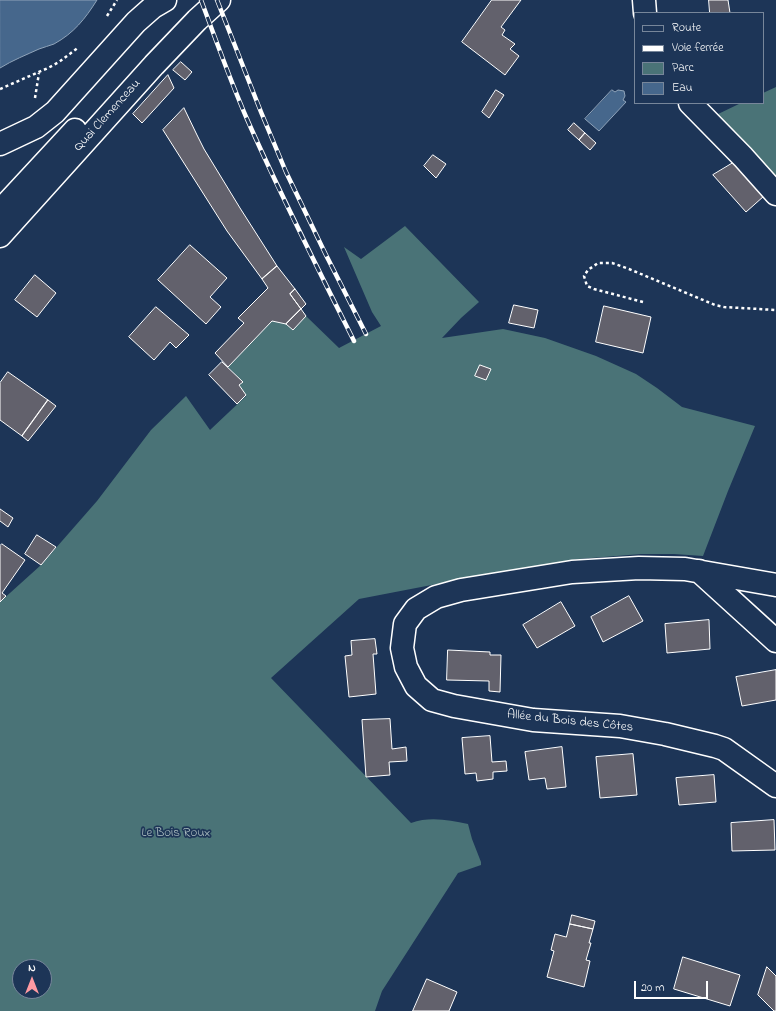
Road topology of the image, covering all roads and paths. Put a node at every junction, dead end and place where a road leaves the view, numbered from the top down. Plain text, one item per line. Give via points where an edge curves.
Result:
1 (117, 0) edge
2 (165, 0) edge
3 (644, 0) edge
4 (203, 2) edge
5 (645, 12) edge
6 (104, 20) dead end
7 (84, 42) dead end
8 (39, 72) junction
9 (0, 89) edge
10 (35, 102) dead end
11 (691, 104) edge
12 (0, 144) edge
13 (776, 194) edge
14 (0, 211) edge
15 (0, 236) edge
16 (642, 302) dead end
17 (776, 310) edge
18 (698, 571) junction
19 (776, 585) edge
20 (776, 641) edge
21 (776, 786) edge

1 - 6 path
2 - 12 street via 136,22 55,112 36,127
3 - 5 street
4 - 14 street, Quai Clemenceau
4 - 15 street, Quai Clemenceau via 154,65
7 - 8 path via 59,62
8 - 9 path
8 - 10 path
11 - 13 street
16 - 17 path via 587,286 584,276 598,263 612,263 724,307
18 - 19 street, Allée du Bois des Côtes
18 - 20 street
18 - 21 street, Allée du Bois des Côtes via 639,568 572,572 461,590 436,598 416,609 405,624 402,648 406,667 416,686 432,700 533,720 620,726 715,746 724,749

